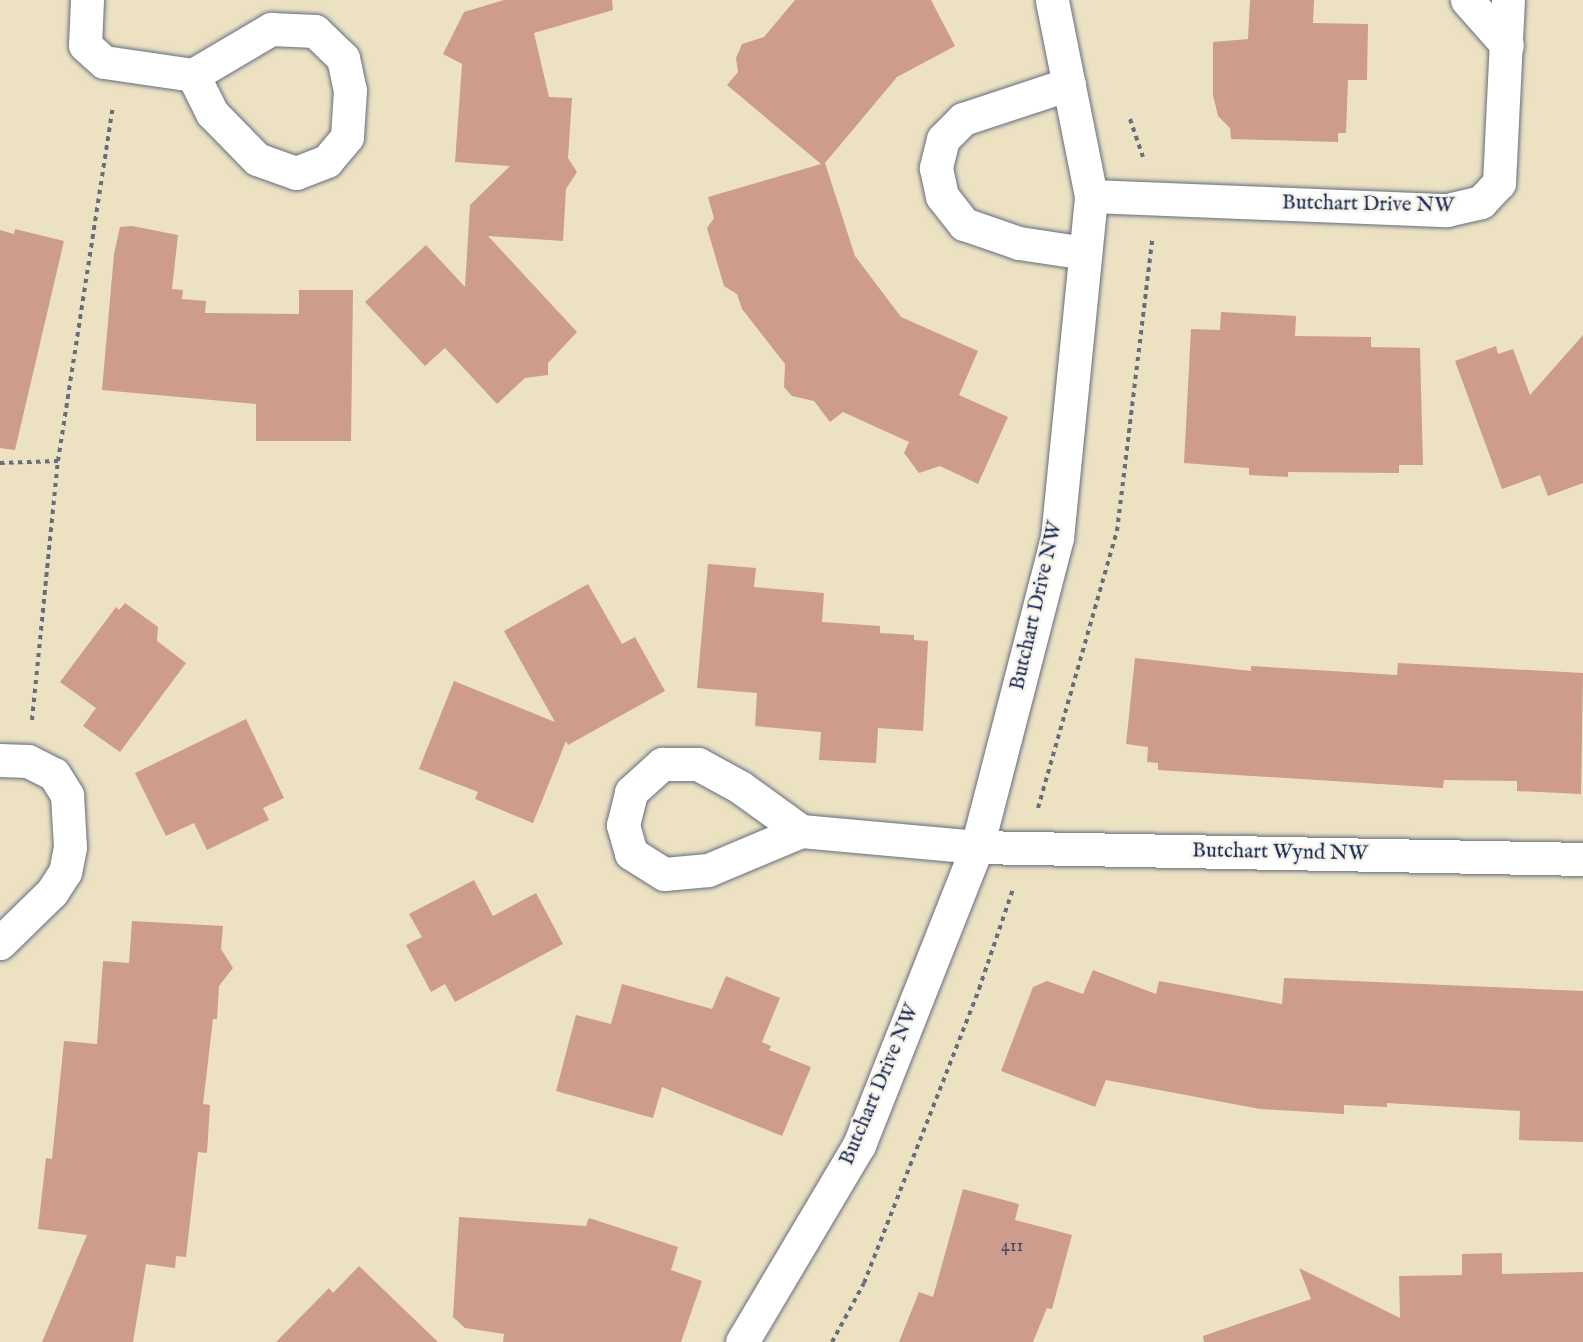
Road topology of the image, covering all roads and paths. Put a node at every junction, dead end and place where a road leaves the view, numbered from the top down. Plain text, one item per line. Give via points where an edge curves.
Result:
1 (87, 0) edge
2 (1052, 0) edge
3 (1467, 0) edge
4 (1508, 0) edge
5 (1507, 45) junction
6 (120, 64) junction
7 (193, 75) junction
8 (1069, 84) junction
9 (1091, 196) junction
10 (1085, 253) junction
11 (58, 461) junction
12 (0, 463) edge
13 (14, 761) edge
14 (801, 831) junction
15 (977, 847) junction
16 (1583, 859) edge
17 (0, 943) edge
18 (742, 1342) edge

1 - 6 street via 85,45 104,62
2 - 8 street, Butchart Drive NW
3 - 5 street
4 - 5 street, Butchart Drive NW
5 - 9 street, Butchart Drive NW via 1499,183 1481,202 1448,210
6 - 7 street
6 - 11 path
7 - 7 street via 212,113 257,159 296,173 327,161 347,137 350,90 343,58 315,30 271,29
8 - 9 street, Butchart Drive NW
8 - 10 street via 963,119 943,139 936,168 942,196 964,224 1020,243
9 - 10 street, Butchart Drive NW
10 - 15 street, Butchart Drive NW via 1057,538
11 - 12 path
11 - 13 path
13 - 17 street via 54,774 67,795 70,848 64,872 52,892
14 - 14 street via 740,787 698,764 662,764 631,792 623,825 631,853 664,874 708,870
14 - 15 street
15 - 16 street, Butchart Wynd NW
15 - 18 street, Butchart Drive NW via 859,1146

